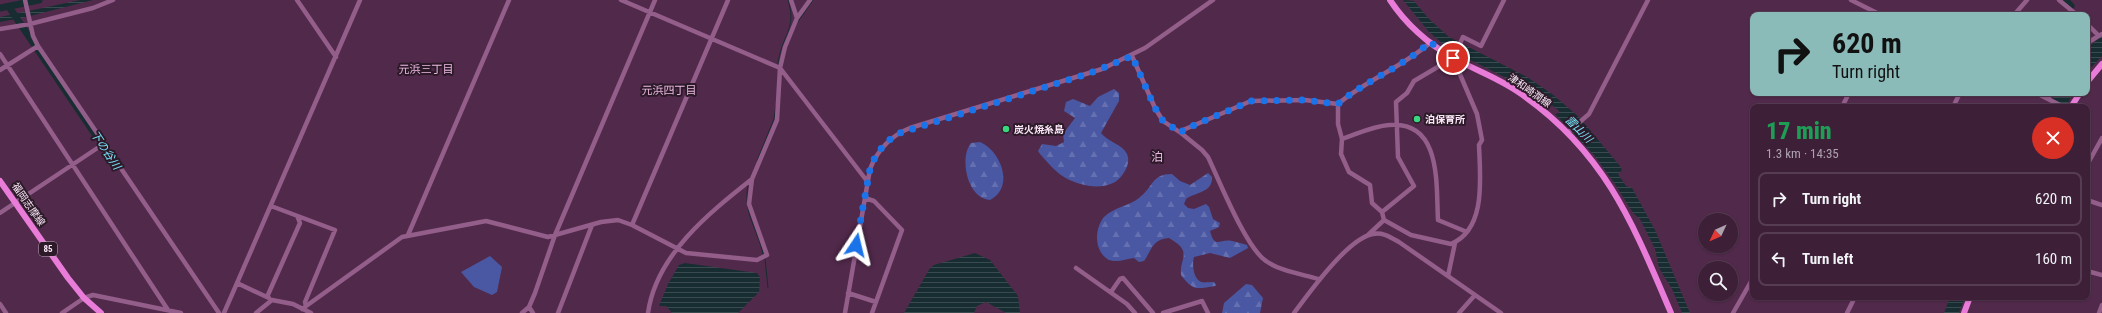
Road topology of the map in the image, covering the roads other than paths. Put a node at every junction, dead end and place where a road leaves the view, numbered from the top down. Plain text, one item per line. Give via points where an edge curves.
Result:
1 (25, 0) edge
2 (113, 0) edge
3 (297, 0) edge
4 (360, 0) edge
5 (509, 0) edge
6 (621, 0) edge
7 (655, 0) edge
8 (728, 0) edge
9 (791, 0) edge
10 (810, 0) edge
11 (1212, 0) edge
12 (1390, 0) edge
13 (1504, 0) edge
14 (1648, 0) edge
15 (1851, 0) edge
16 (2027, 0) edge
17 (2059, 0) edge
18 (1860, 2) edge
19 (650, 12) junction
20 (1875, 12) edge
21 (2017, 12) edge
22 (2073, 12) edge
23 (797, 18) junction
24 (29, 23) junction
25 (2090, 26) edge
26 (0, 29) edge
27 (2100, 34) edge
28 (711, 38) junction
29 (2090, 41) edge
30 (1430, 42) junction
31 (36, 47) junction
32 (0, 54) edge
33 (1132, 56) junction
34 (1453, 56) junction
35 (336, 57) junction
36 (2102, 64) edge
37 (8, 66) junction
38 (779, 67) junction
39 (0, 70) edge
40 (2090, 78) edge
41 (2042, 96) edge
42 (2050, 96) edge
43 (2048, 99) junction
44 (1338, 104) junction
45 (2058, 104) edge
46 (1396, 125) junction
47 (1568, 132) junction
48 (1181, 133) junction
49 (2102, 138) edge
50 (1342, 139) junction
51 (103, 145) junction
52 (2090, 160) edge
53 (74, 165) junction
54 (752, 179) junction
55 (0, 181) edge
56 (867, 181) junction
57 (864, 198) junction
58 (2090, 201) edge
59 (16, 202) junction
60 (2102, 205) edge
61 (271, 206) junction
62 (1382, 212) junction
63 (0, 213) edge
64 (298, 218) junction
65 (1384, 220) junction
66 (592, 225) junction
67 (632, 225) junction
68 (1467, 232) junction
69 (408, 235) junction
70 (1368, 235) junction
71 (555, 236) junction
72 (1454, 243) junction
73 (676, 248) junction
74 (1076, 268) dead end
75 (2090, 272) edge
76 (2102, 275) edge
77 (1448, 276) junction
78 (1318, 279) junction
79 (1750, 282) edge
80 (237, 283) junction
81 (1111, 292) junction
82 (848, 293) junction
83 (1475, 295) junction
84 (267, 296) junction
85 (84, 298) junction
86 (272, 300) junction
87 (1854, 300) edge
88 (1969, 300) edge
89 (876, 302) junction
90 (0, 304) edge
91 (2102, 305) edge
92 (304, 307) junction
93 (529, 307) junction
94 (168, 310) junction
95 (6, 313) edge
96 (62, 313) edge
97 (101, 313) edge
98 (181, 313) edge
99 (219, 313) edge
100 (224, 313) edge
101 (256, 313) edge
102 (310, 313) edge
103 (522, 313) edge
104 (533, 313) edge
105 (558, 313) edge
106 (648, 313) edge
107 (845, 313) edge
108 (872, 313) edge
109 (1135, 313) edge
110 (1153, 313) edge
111 (1162, 313) edge
112 (1208, 313) edge
113 (1294, 313) edge
114 (1459, 313) edge
115 (1501, 313) edge
116 (1671, 313) edge
117 (1733, 313) edge
118 (1847, 313) edge
119 (1964, 313) edge
120 (2099, 313) edge

1 - 24 street
2 - 24 street via 93,8
3 - 35 street
4 - 35 street
5 - 69 street
6 - 19 street
7 - 19 street
8 - 28 street
9 - 23 street
10 - 23 street
11 - 33 street
12 - 30 main road, 津和崎潤線 via 1403,17
13 - 34 street via 1481,46 1462,37
14 - 47 street via 1591,110
15 - 18 street
16 - 21 street
17 - 22 street
18 - 20 street
19 - 28 street
19 - 71 street
23 - 38 street
24 - 26 street
24 - 31 street
25 - 27 street
27 - 29 street
28 - 38 street
28 - 67 street
30 - 34 main road, 津和崎潤線
30 - 44 street
31 - 37 street
31 - 51 street
32 - 37 street
33 - 48 street via 1163,121
33 - 56 street via 1090,73 903,131 890,139 877,153
34 - 46 street via 1414,81 1407,93 1396,102
34 - 47 main road, 津和崎潤線 via 1523,94
34 - 68 street via 1477,114 1482,140 1479,145 1480,200
35 - 61 street
36 - 40 main road
37 - 39 street
37 - 53 street
38 - 54 street via 777,120
38 - 56 street
41 - 43 street
42 - 43 street
43 - 45 street
44 - 48 street via 1305,100 1251,101
44 - 50 street via 1338,124
46 - 50 street via 1384,126
46 - 62 street via 1398,157 1414,186
46 - 68 street via 1416,132 1432,152 1438,220
47 - 116 main road, 津和崎潤線 via 1593,161 1619,200 1643,246
48 - 78 street via 1208,157 1236,217 1260,256 1269,263
49 - 52 street
50 - 62 street via 1341,154 1348,170 1370,185 1372,203
51 - 53 street
51 - 99 street
53 - 59 street
53 - 94 street
54 - 73 street
54 - 73 street via 748,204 767,254 758,260 686,253
55 - 59 main road, 福岡志摩線 / 85
56 - 57 street
57 - 82 street
57 - 89 street via 874,201 902,230
58 - 60 street
59 - 63 street
59 - 85 main road, 福岡志摩線 / 85
61 - 64 street
61 - 80 street
62 - 65 street
64 - 84 street via 300,222
64 - 92 street via 335,230
65 - 70 street
65 - 72 street via 1414,236 1448,244
66 - 67 street via 618,220
66 - 71 street
66 - 105 street
67 - 73 street
68 - 72 street
69 - 71 street via 486,222 548,237
69 - 92 street
70 - 77 street via 1389,236
70 - 78 street via 1358,240
71 - 93 street
72 - 77 street
73 - 106 street via 654,289
74 - 81 street
75 - 76 street
77 - 83 street
78 - 113 street
79 - 117 street
80 - 84 street
80 - 100 street
81 - 109 street
81 - 110 street via 1123,278
82 - 89 street
82 - 107 street
83 - 114 street
83 - 115 street
84 - 86 street
85 - 94 street via 93,295
85 - 96 street
85 - 97 main road, 福岡志摩線 / 85
86 - 92 street
86 - 101 street
87 - 118 street
88 - 119 main road
89 - 108 street
90 - 95 street
91 - 120 street
92 - 102 street
93 - 103 street
93 - 104 street
94 - 98 street
111 - 112 street via 1202,302

